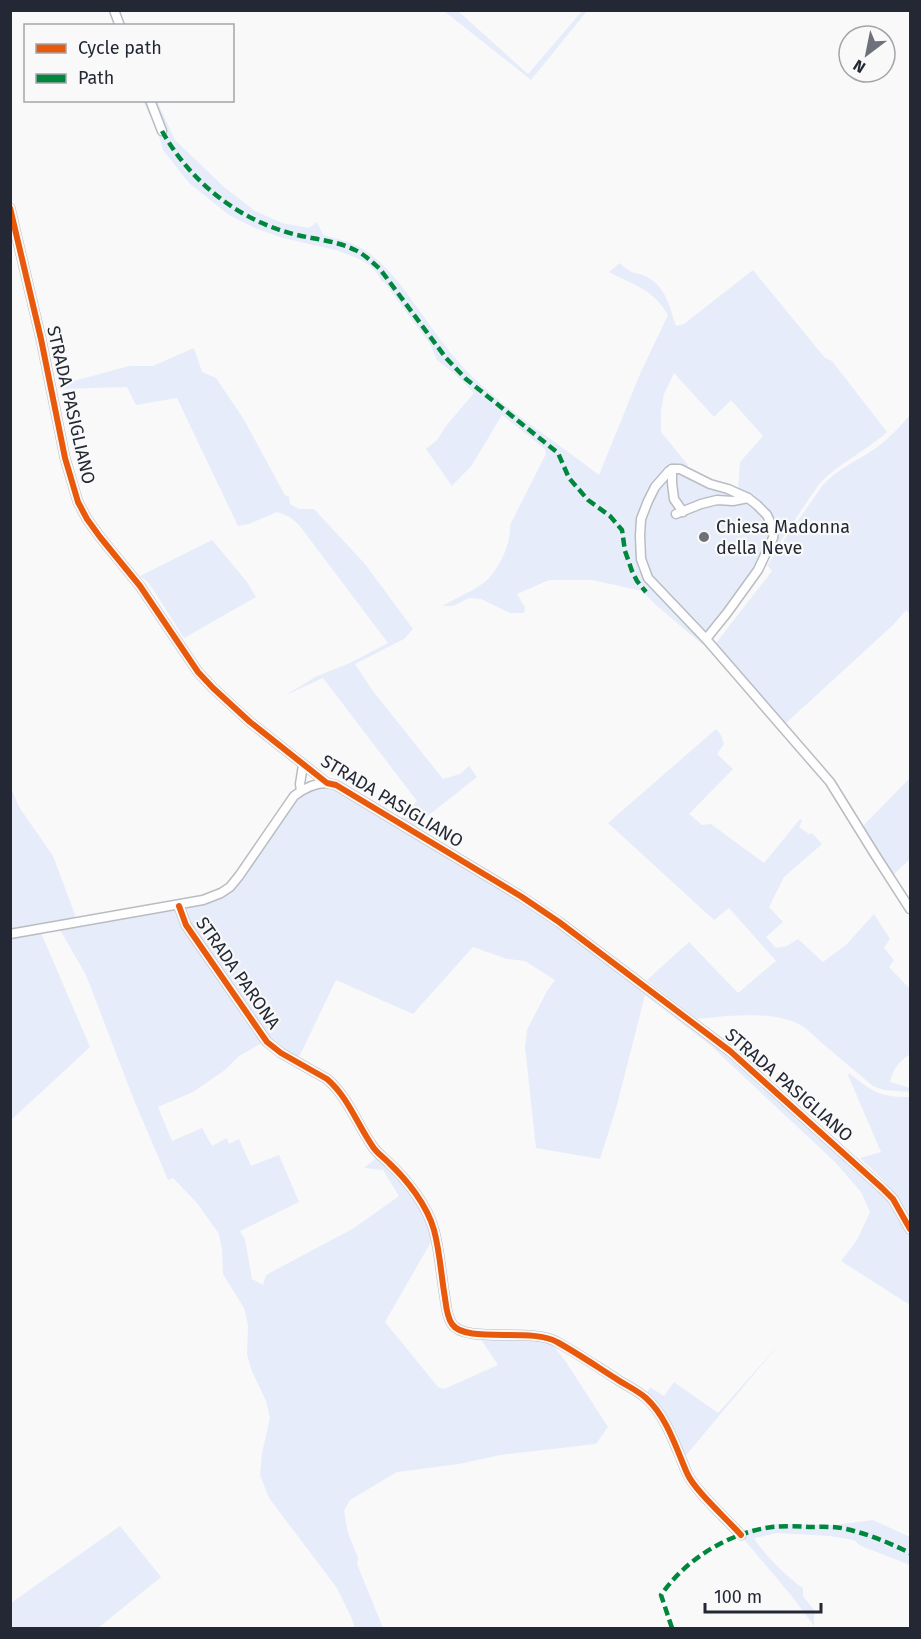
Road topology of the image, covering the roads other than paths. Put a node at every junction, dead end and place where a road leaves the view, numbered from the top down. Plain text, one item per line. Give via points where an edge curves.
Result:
1 (151, 102) edge
2 (162, 131) dead end
3 (10, 208) edge
4 (672, 469) junction
5 (748, 498) junction
6 (706, 639) junction
7 (303, 765) junction
8 (327, 783) junction
9 (301, 790) junction
10 (178, 906) junction
11 (910, 909) edge
12 (10, 934) edge
13 (910, 1229) edge
14 (741, 1535) dead end

1 - 2 street
3 - 7 street, STRADA PASIGLIANO via 78,502 198,672 231,706
4 - 5 street
4 - 5 street via 679,513 717,500
4 - 6 street via 655,487 641,519 641,559 648,578
5 - 6 street via 767,515 773,538 758,570
6 - 11 street via 830,782
7 - 8 street, STRADA PASIGLIANO
7 - 9 street
8 - 9 street
8 - 13 street, STRADA PASIGLIANO via 522,897 693,1022 882,1188
9 - 10 street via 230,887 212,898
10 - 12 street
10 - 14 street, STRADA PARONA via 186,925 267,1041 333,1084 373,1147 422,1204 437,1242 451,1323 478,1335 547,1337 646,1398 667,1427 687,1474

